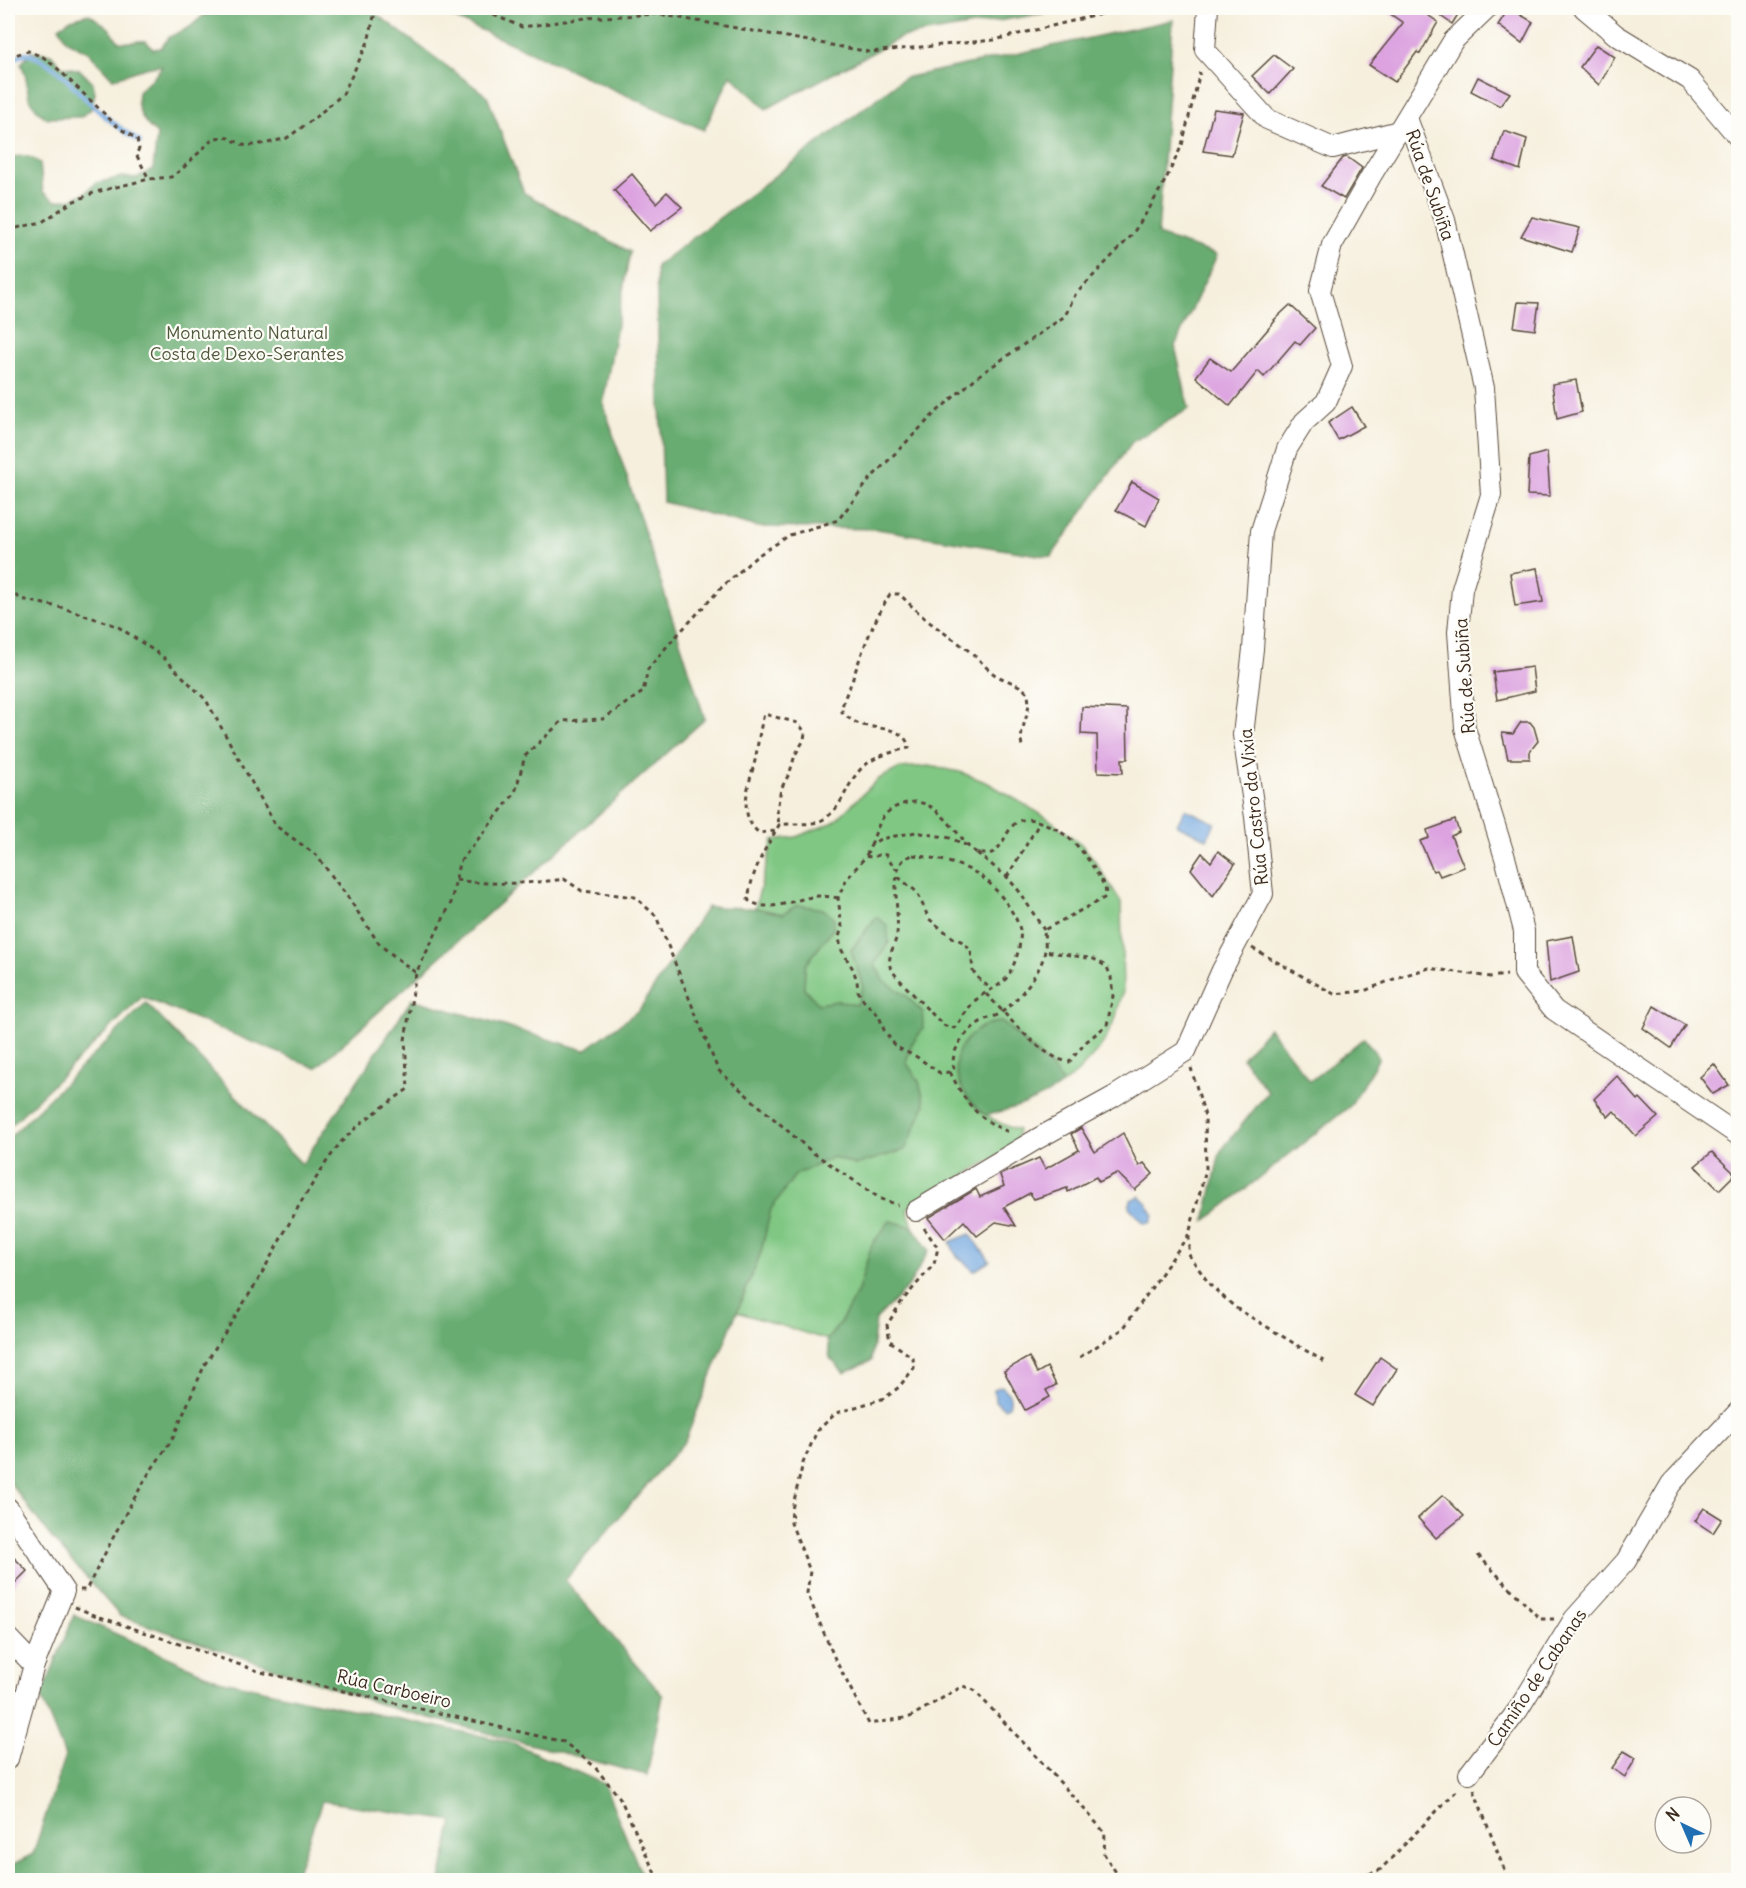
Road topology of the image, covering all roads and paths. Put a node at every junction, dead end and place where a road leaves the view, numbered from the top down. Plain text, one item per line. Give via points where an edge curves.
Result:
1 (376, 8) edge
2 (477, 8) edge
3 (1126, 8) edge
4 (1208, 8) edge
5 (1487, 8) edge
6 (1584, 8) edge
7 (1205, 50) junction
8 (8, 54) edge
9 (1403, 125) junction
10 (1738, 136) edge
11 (149, 179) junction
12 (8, 230) edge
13 (8, 590) edge
14 (1022, 746) dead end
15 (1040, 822) junction
16 (779, 825) junction
17 (776, 831) junction
18 (871, 845) junction
19 (968, 846) junction
20 (977, 853) junction
21 (866, 856) junction
22 (898, 869) junction
23 (897, 877) junction
24 (1007, 878) junction
25 (456, 880) junction
26 (838, 898) junction
27 (1044, 930) junction
28 (1238, 940) junction
29 (1045, 951) junction
30 (416, 973) junction
31 (1524, 973) junction
32 (992, 990) junction
33 (986, 994) junction
34 (1002, 1013) junction
35 (1186, 1051) junction
36 (950, 1072) junction
37 (1738, 1135) edge
38 (1037, 1139) junction
39 (920, 1220) junction
40 (1189, 1234) junction
41 (1080, 1357) dead end
42 (1328, 1364) dead end
43 (1738, 1412) edge
44 (8, 1509) edge
45 (1478, 1555) dead end
46 (62, 1596) junction
47 (1574, 1619) junction
48 (8, 1638) edge
49 (34, 1665) junction
50 (8, 1759) edge
51 (1469, 1774) junction
52 (658, 1881) edge
53 (1120, 1881) edge
54 (1352, 1881) edge
55 (1508, 1881) edge

1 - 11 path via 368,42 348,86 312,120 287,138 268,144 246,146 226,137 214,138 171,177
2 - 3 path via 522,27 658,14 870,52 994,40
4 - 7 street
5 - 9 street, Rúa Castro da Vixía via 1453,41
6 - 10 street via 1616,35 1690,80
7 - 9 street via 1267,119 1333,148
7 - 25 path via 1182,145 1166,179 1131,236 1075,295 1065,316 978,376 934,414 871,478 838,520 789,535 757,556 690,620 648,669 643,692 603,719 562,721 525,756 515,793 459,863
8 - 11 path via 15,56 28,51 43,57 119,128 137,139 136,154
9 - 28 street, Rúa Castro da Vixía via 1332,245 1320,291 1342,366 1326,402 1304,422 1287,449 1261,531 1243,735 1263,894
9 - 31 street, Rúa de Subiña via 1445,220 1484,388 1491,495 1462,589 1458,633 1466,728 1524,931
11 - 12 path via 96,192 42,222
13 - 30 path via 21,599 117,626 162,656 207,700 276,826 316,855 380,945
14 - 16 path via 1020,738 1029,704 1023,687 993,674 973,653 899,594 890,594 862,652 842,702 842,712 861,725 883,727 899,734 909,748 874,759 859,770 836,810 822,820
15 - 20 path via 1019,821 999,849
15 - 24 path
15 - 27 path via 1056,828 1082,850 1106,894
16 - 17 path
16 - 17 path via 781,789 805,732 798,723 764,714 746,801 753,828 759,833
17 - 26 path via 759,858 748,900 757,906 777,906 820,896
18 - 19 path via 880,839 916,832 950,838
18 - 19 path via 887,811 921,801 939,813
18 - 21 path
19 - 20 path
20 - 24 path
21 - 22 path via 886,855
21 - 26 path via 846,880
22 - 23 path
22 - 32 path via 906,857 929,857 980,875 1003,898 1020,927 1020,937 1009,974
23 - 32 path via 917,892 929,919 963,942 970,951 973,971
23 - 33 path via 897,930 889,962 891,970 945,1026 954,1028 978,998
24 - 27 path
25 - 30 path via 451,903
25 - 39 path via 537,883 564,879 582,891 635,897 656,916 718,1070 812,1152 881,1199
26 - 36 path via 841,949 864,1001 879,1016 896,1047 940,1073
27 - 29 path
28 - 31 path via 1334,994 1364,991 1429,968 1490,977
28 - 35 street, Rúa Castro da Vixía
29 - 34 path via 1035,976
29 - 34 path via 1094,959 1107,967 1113,996 1107,1025 1069,1062 1038,1045
30 - 46 path via 405,1040 408,1089 362,1122 327,1161 205,1364 172,1440 133,1500 86,1590
31 - 37 street via 1554,1010
32 - 33 path
33 - 34 path
34 - 36 path via 983,1020 956,1047
35 - 38 street
35 - 40 path via 1205,1116 1206,1169
36 - 38 path via 971,1109 998,1129
38 - 39 street
39 - 53 path via 938,1248 934,1264 887,1325 890,1341 913,1358 914,1368 885,1398 836,1413 817,1431 803,1462 791,1523 810,1570 807,1593 869,1724 910,1717 963,1686 974,1690 1105,1833 1104,1854
40 - 41 path via 1123,1329
40 - 42 path via 1189,1255 1210,1285 1236,1308
43 - 47 street, Camiño de Cabanas via 1671,1484 1626,1561
44 - 46 street
45 - 47 path via 1540,1619
46 - 49 street
46 - 52 path, Rúa Carboeiro via 97,1616 261,1672 564,1742 594,1766 620,1798
47 - 51 street, Camiño de Cabanas via 1518,1710
48 - 49 street
49 - 50 street
51 - 54 path via 1380,1870
51 - 55 path

